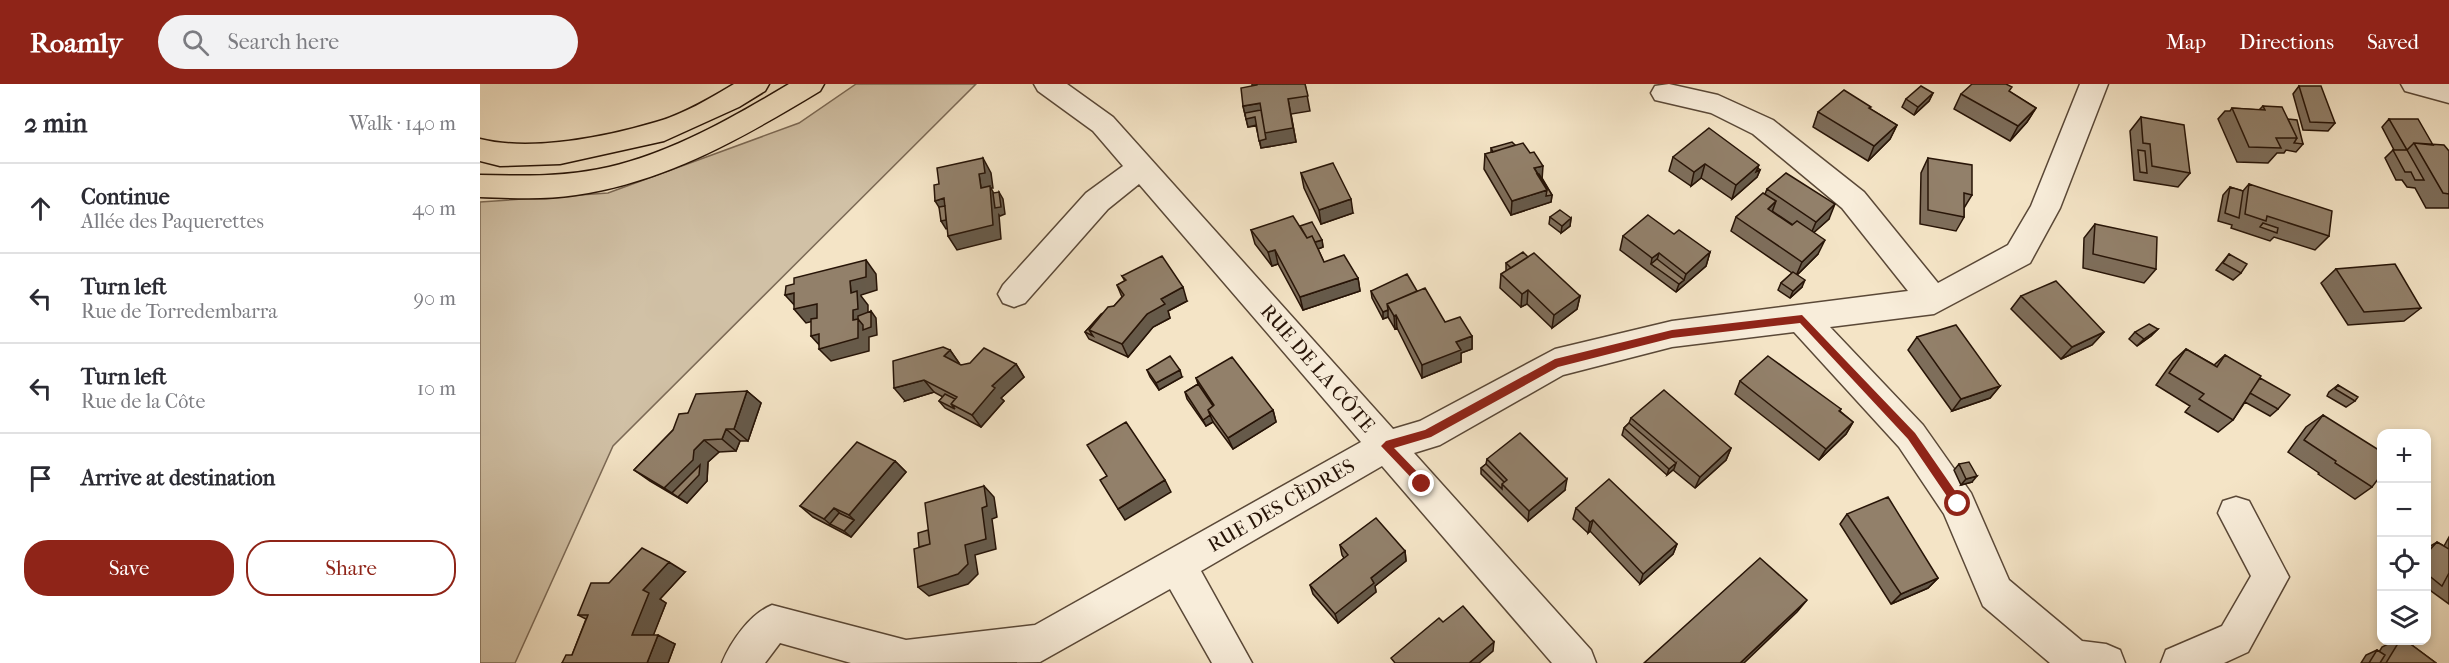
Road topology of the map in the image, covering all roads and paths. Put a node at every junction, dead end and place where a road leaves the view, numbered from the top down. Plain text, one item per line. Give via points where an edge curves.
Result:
1 (755, 84) edge
2 (810, 84) edge
3 (1048, 84) edge
4 (2094, 84) edge
5 (2415, 84) edge
6 (1665, 93) dead end
7 (2449, 93) edge
8 (480, 150) edge
9 (1141, 167) junction
10 (480, 186) edge
11 (1014, 294) dead end
12 (1934, 301) junction
13 (1802, 319) junction
14 (1386, 446) junction
15 (2236, 513) dead end
16 (1177, 565) junction
17 (741, 663) edge
18 (1233, 663) edge
19 (1577, 663) edge
20 (2106, 663) edge
21 (2180, 663) edge

1 - 8 highway via 664,131 560,153 500,155
2 - 10 highway via 691,150 641,169 578,184
3 - 9 street, RUE DE LA CÔTE via 1103,124
4 - 12 street via 2045,208 2019,254
5 - 7 street
6 - 12 street via 1718,105 1762,127 1853,200
9 - 11 street via 1097,201
9 - 14 street, RUE DE LA CÔTE
12 - 13 street, RUE DES CÈDRES
13 - 14 street, RUE DES CÈDRES via 1672,334 1555,363 1428,434
13 - 20 street via 1911,436 1958,504 1996,593 2074,658
14 - 16 street, RUE DES CÈDRES
14 - 19 street, RUE DE LA CÔTE
15 - 21 street via 2271,577 2235,639
16 - 17 street, RUE DES CÈDRES via 1040,643 906,658 772,623
16 - 18 street

